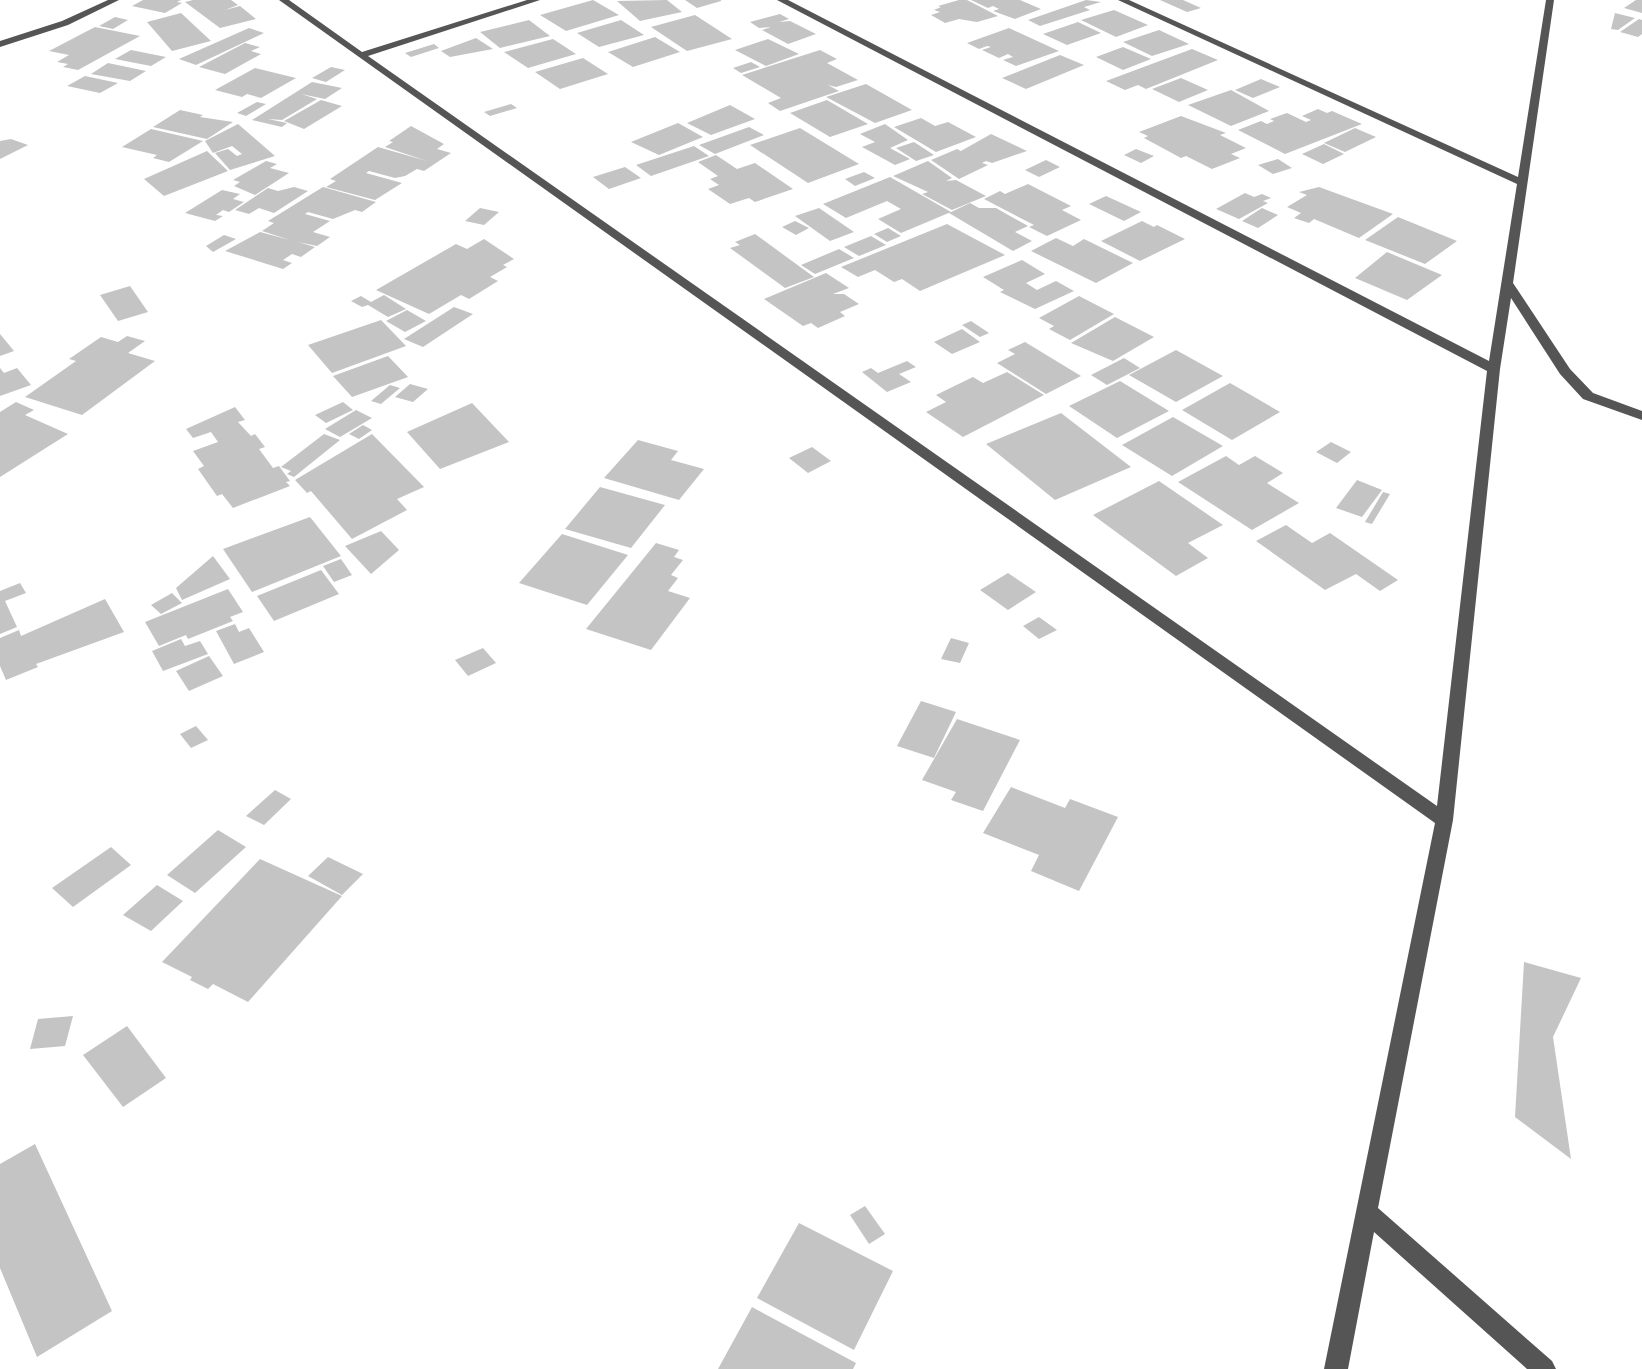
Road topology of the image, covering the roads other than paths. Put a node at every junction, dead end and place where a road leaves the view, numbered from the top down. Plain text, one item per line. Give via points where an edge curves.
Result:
1 (115, 0) edge
2 (283, 0) edge
3 (536, 0) edge
4 (781, 0) edge
5 (1122, 0) edge
6 (1550, 0) edge
7 (0, 44) edge
8 (361, 55) junction
9 (1523, 183) junction
10 (1507, 283) junction
11 (1494, 369) junction
12 (1642, 416) edge
13 (1444, 820) junction
14 (1366, 1211) junction
15 (1336, 1369) edge
16 (1544, 1369) edge

1 - 7 street
2 - 8 street
3 - 8 street
4 - 11 street
5 - 9 street
6 - 9 street
8 - 13 street
9 - 10 street
10 - 11 street
10 - 12 street via 1565,371 1588,396
11 - 13 street
13 - 14 street
14 - 15 street
14 - 16 street

